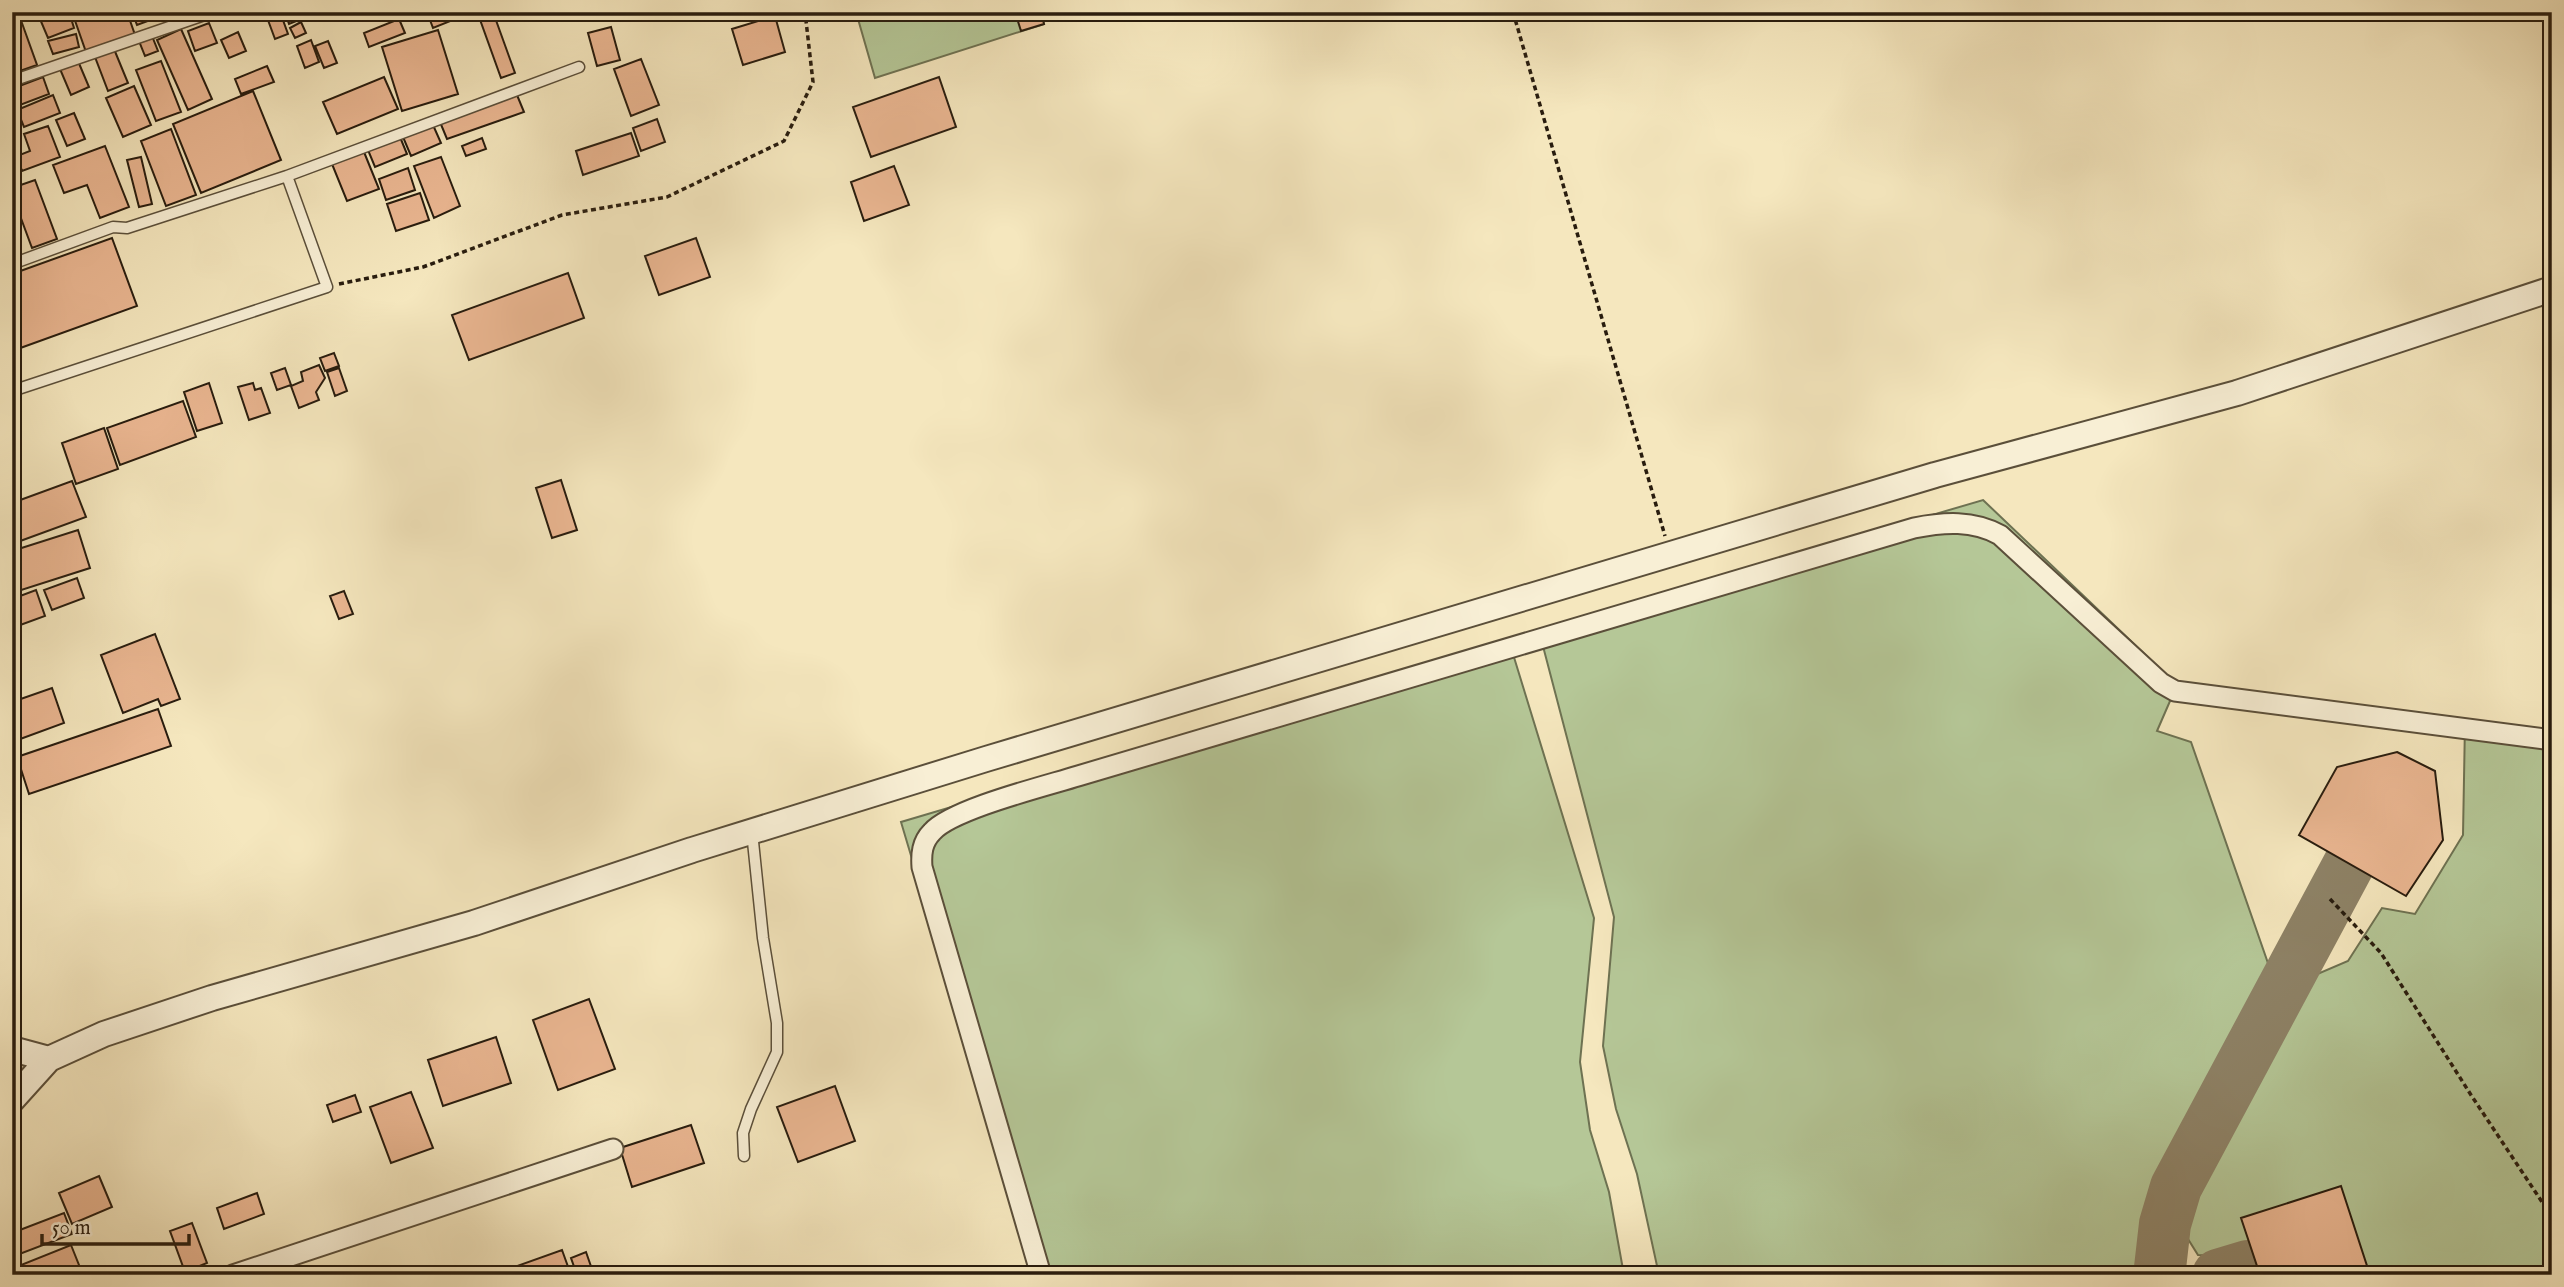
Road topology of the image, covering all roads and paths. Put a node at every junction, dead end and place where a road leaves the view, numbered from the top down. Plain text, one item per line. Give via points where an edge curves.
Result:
1 (213, 12) edge
2 (805, 12) edge
3 (1513, 12) edge
4 (579, 67) dead end
5 (12, 81) edge
6 (287, 177) junction
7 (12, 264) edge
8 (327, 287) junction
9 (2552, 289) edge
10 (12, 391) edge
11 (1670, 555) junction
12 (2552, 740) edge
13 (752, 831) junction
14 (2330, 900) dead end
15 (12, 1049) edge
16 (49, 1059) junction
17 (12, 1100) edge
18 (613, 1149) dead end
19 (744, 1156) dead end
20 (2552, 1217) edge
21 (233, 1275) edge
22 (1041, 1275) edge

1 - 5 lane
2 - 8 path via 813,82 784,141 667,197 562,215 423,267
3 - 11 path
4 - 6 lane
6 - 7 lane via 127,228 113,227
6 - 8 lane
8 - 10 lane
9 - 11 street via 2237,393 1936,475
11 - 13 street
12 - 22 street via 2175,691 2000,535 1967,524 1941,524 1914,528 973,810 930,834 922,849 922,867
13 - 16 street via 474,923 199,1002 104,1034
13 - 19 lane via 777,1052 743,1133
14 - 20 path via 2381,953
15 - 16 street
16 - 17 street
18 - 21 street

